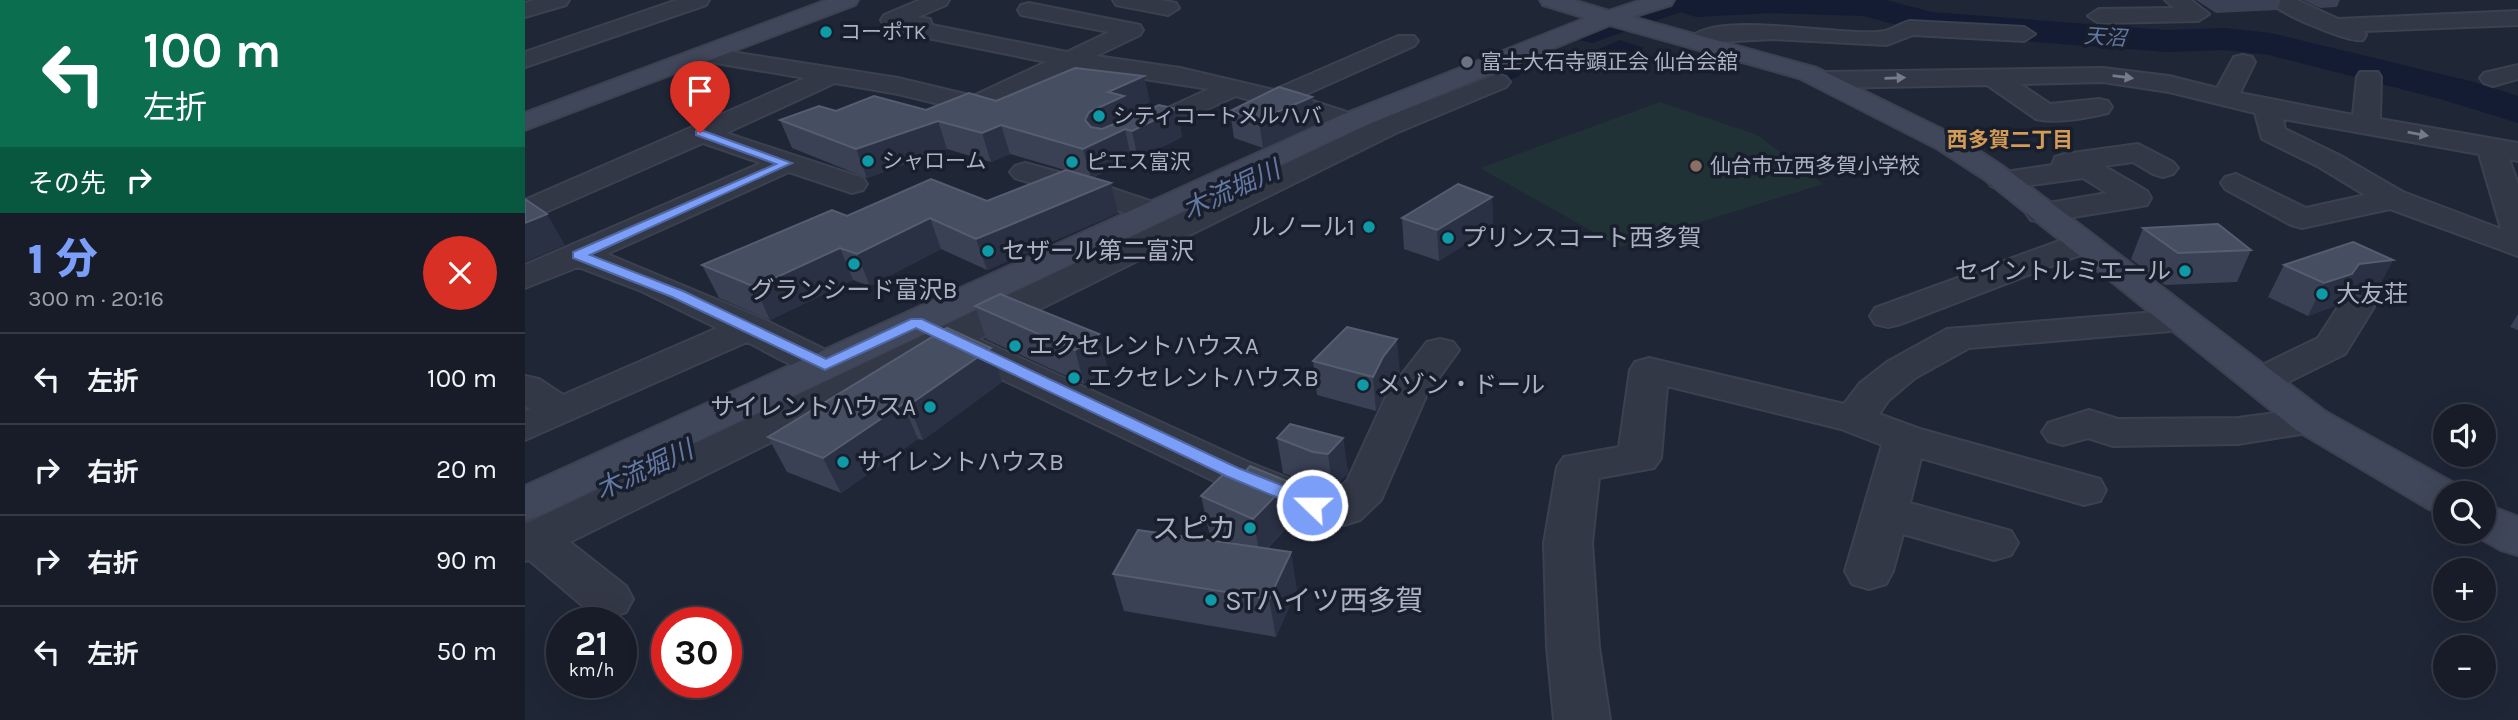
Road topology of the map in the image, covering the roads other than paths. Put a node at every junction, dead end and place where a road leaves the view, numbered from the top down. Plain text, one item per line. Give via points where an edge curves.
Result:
1 (558, 0) edge
2 (698, 0) edge
3 (847, 0) edge
4 (938, 0) edge
5 (1101, 0) edge
6 (1124, 0) edge
7 (1551, 0) edge
8 (1663, 0) edge
9 (2176, 0) edge
10 (2279, 0) edge
11 (2386, 5) dead end
12 (1168, 8) dead end
13 (525, 10) edge
14 (1029, 10) dead end
15 (1059, 16) junction
16 (2099, 16) dead end
17 (2518, 19) edge
18 (1620, 21) junction
19 (2425, 23) junction
20 (2332, 26) junction
21 (2024, 34) dead end
22 (1406, 41) dead end
23 (1699, 41) junction
24 (2413, 43) dead end
25 (2105, 52) dead end
26 (706, 55) junction
27 (525, 60) edge
28 (1071, 60) junction
29 (2243, 62) dead end
30 (2518, 72) edge
31 (1990, 75) junction
32 (831, 76) junction
33 (2369, 77) dead end
34 (1488, 78) junction
35 (2493, 78) dead end
36 (1827, 80) junction
37 (1233, 88) junction
38 (2197, 90) junction
39 (1277, 98) junction
40 (2225, 98) junction
41 (2099, 107) dead end
42 (2268, 108) junction
43 (525, 122) edge
44 (1349, 122) junction
45 (2366, 125) junction
46 (700, 133) junction
47 (1108, 147) edge
48 (2505, 150) edge
49 (786, 163) junction
50 (2163, 168) dead end
51 (1024, 172) dead end
52 (1998, 177) junction
53 (2236, 183) dead end
54 (852, 184) dead end
55 (2392, 199) junction
56 (525, 212) edge
57 (1154, 213) junction
58 (2042, 214) junction
59 (2518, 230) edge
60 (2081, 243) junction
61 (2518, 246) edge
62 (578, 255) junction
63 (525, 278) edge
64 (2356, 307) dead end
65 (1888, 316) dead end
66 (2182, 321) junction
67 (750, 327) junction
68 (933, 331) junction
69 (1440, 350) dead end
70 (825, 365) junction
71 (2260, 381) junction
72 (525, 388) edge
73 (561, 411) junction
74 (1854, 419) junction
75 (2311, 421) junction
76 (525, 427) edge
77 (2063, 432) dead end
78 (1905, 439) junction
79 (2084, 490) dead end
80 (2433, 491) edge
81 (1887, 513) junction
82 (2496, 526) edge
83 (528, 529) edge
84 (2518, 538) edge
85 (1994, 543) dead end
86 (1869, 571) dead end
87 (608, 599) dead end
88 (1582, 720) edge

1 - 13 street
2 - 27 street
3 - 26 street
4 - 28 street via 892,20 922,24 911,29
5 - 15 street
6 - 12 street
7 - 18 street
8 - 18 street
9 - 16 street via 2198,14
10 - 20 street
11 - 19 street
14 - 15 street
15 - 28 street via 1132,30
17 - 19 street
18 - 23 street
18 - 34 street
19 - 20 street
20 - 24 street via 2348,34
21 - 23 street via 1910,28 1887,38 1773,32 1712,35
22 - 39 street
23 - 36 street
25 - 38 street via 2171,66 2192,76
26 - 32 street
26 - 43 street
28 - 32 street via 976,105
28 - 37 street via 1180,75
29 - 40 street
30 - 35 street
36 -> 31 street
31 -> 38 street via 2103,75
31 - 41 street via 2045,113
32 - 46 street
33 - 45 street
34 - 44 street
34 - 68 street
36 - 52 street via 1948,143
37 - 39 street
37 - 47 street
38 - 40 street
39 - 44 street
40 - 42 street
42 - 45 street
42 - 55 street via 2272,133
44 - 57 street via 1259,172
45 -> 48 street
46 - 49 street
46 - 56 street
48 - 59 street
49 - 54 street
49 - 62 street
50 - 52 street via 2138,153
51 - 57 street
52 - 58 street
52 - 58 street via 2088,169 2136,198
53 - 55 street via 2302,218
55 - 61 street
57 - 68 street
58 - 60 street
60 - 65 street
60 - 66 street
62 - 63 street
62 - 67 street
64 - 71 street via 2332,346
66 - 71 street
66 - 74 street via 1960,337 1901,370 1874,392
67 - 70 street
67 - 73 street
68 - 69 street via 1232,472 1312,505 1344,509 1365,489 1408,392
68 - 70 street
68 - 83 street
70 - 83 street
71 - 75 street
72 - 73 street
73 - 76 street
74 - 78 street
74 - 88 street via 1649,370 1639,458 1579,467 1568,543
75 - 77 street via 2238,431 2113,433 2089,423
75 - 80 street
78 - 79 street
78 - 81 street
81 - 85 street
81 - 86 street
82 - 84 street
83 - 87 street

